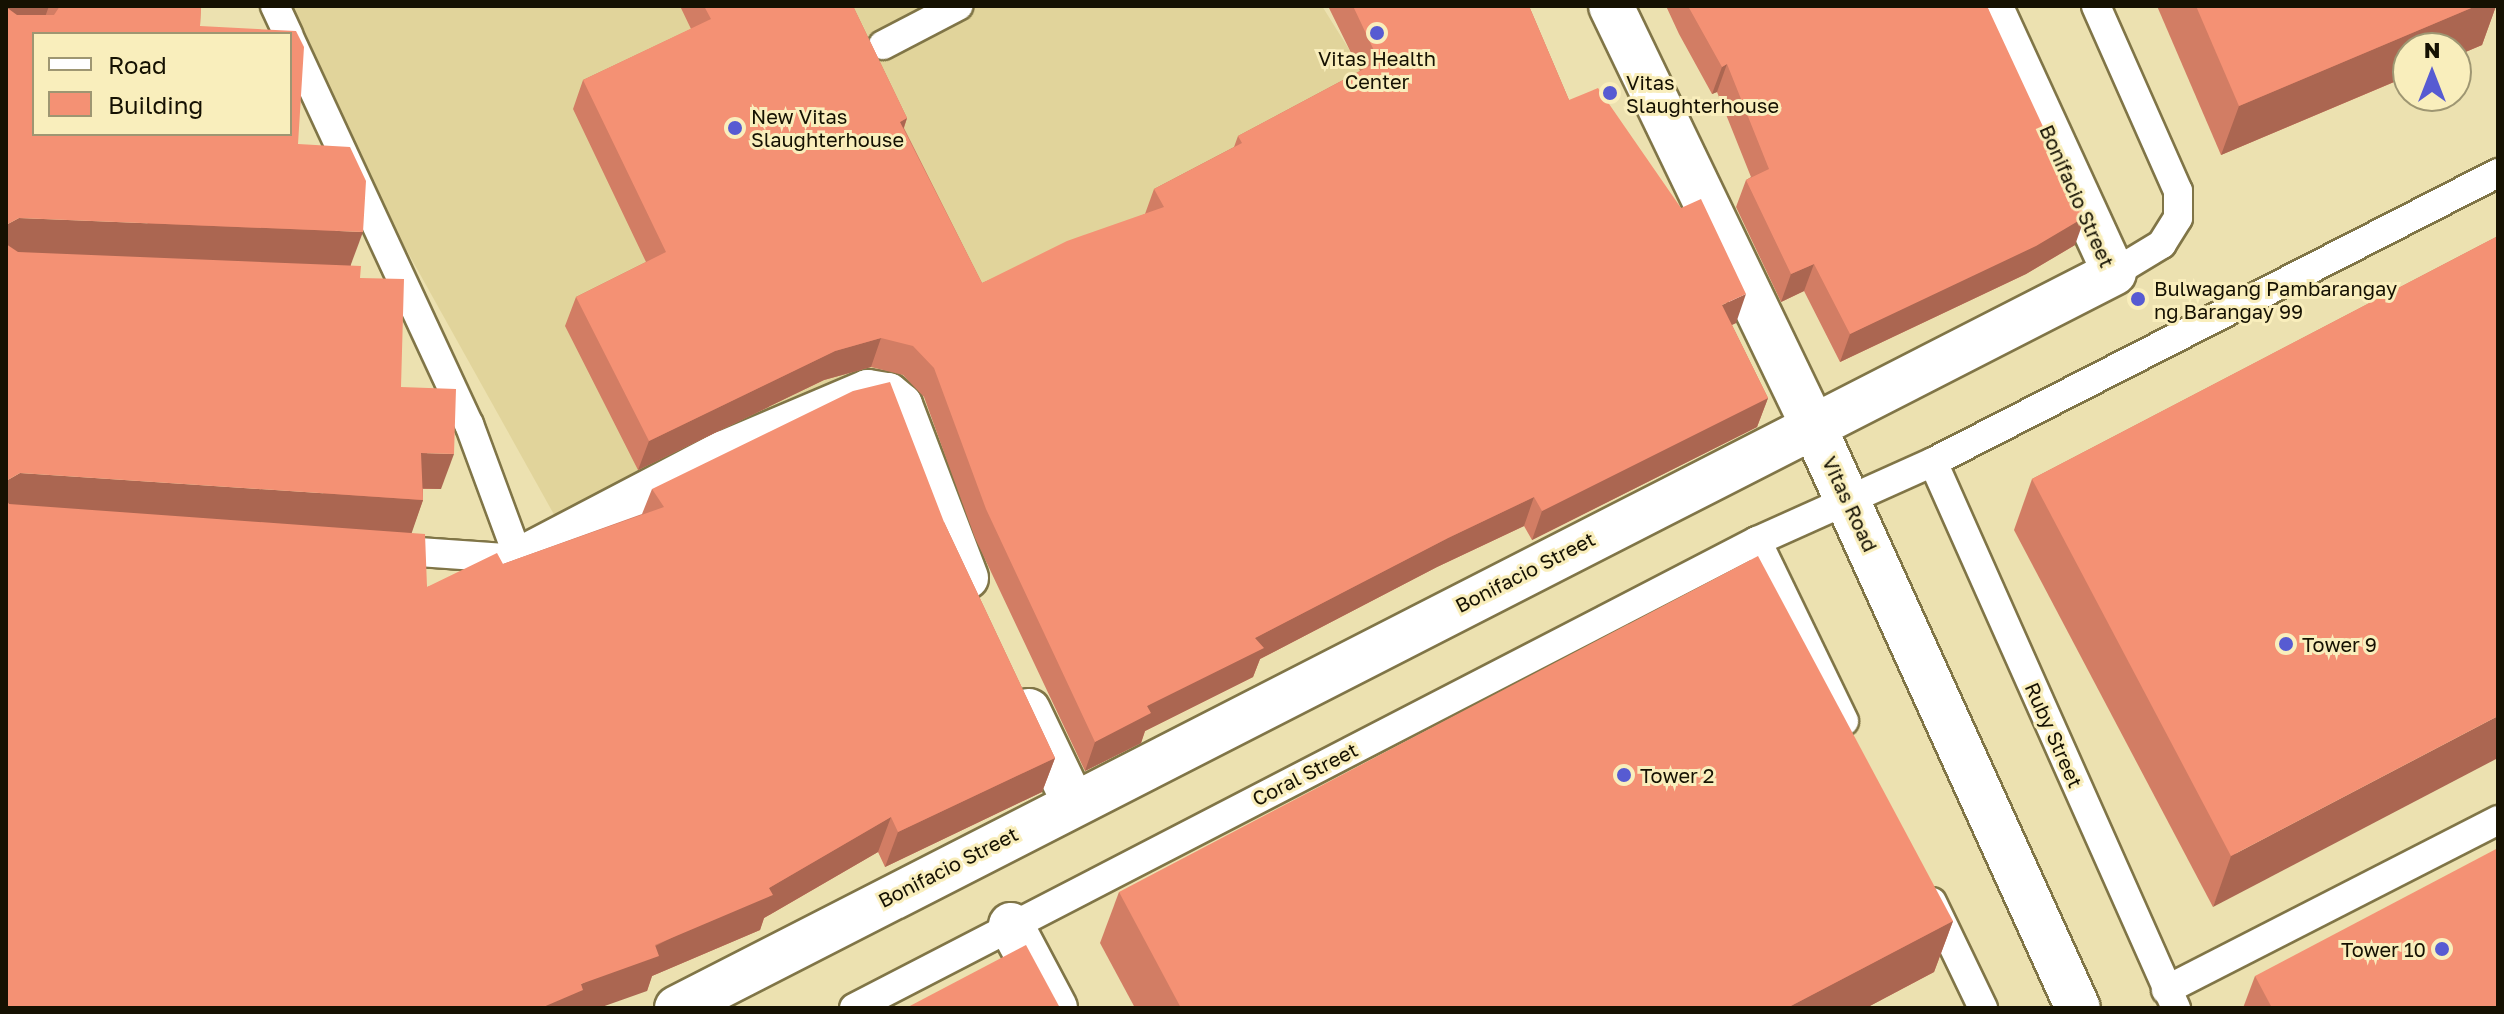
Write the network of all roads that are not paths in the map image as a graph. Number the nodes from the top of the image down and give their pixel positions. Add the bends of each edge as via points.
1 (275, 6) edge
2 (958, 6) edge
3 (1611, 6) edge
4 (1991, 6) edge
5 (2096, 6) edge
6 (286, 32) edge
7 (292, 45) edge
8 (883, 45) dead end
9 (2498, 173) edge
10 (2114, 273) junction
11 (373, 284) edge
12 (405, 286) junction
13 (1813, 425) junction
14 (1933, 462) junction
15 (1848, 500) junction
16 (1757, 541) junction
17 (363, 549) edge
18 (519, 559) junction
19 (985, 615) edge
20 (1010, 669) edge
21 (1859, 751) edge
22 (1073, 802) junction
23 (2498, 820) edge
24 (1920, 877) edge
25 (1011, 925) junction
26 (2171, 999) edge
27 (1978, 1006) edge
28 (677, 1008) edge
29 (854, 1008) edge
30 (1055, 1008) edge
31 (2078, 1008) edge

1 - 6 lane
2 - 8 lane
3 - 13 street, Vitas Road
4 - 10 street, Bonifacio Street
5 - 10 lane via 2178,191 2178,218 2162,244
7 - 12 lane
9 - 14 lane, Coral Street
10 - 13 street, Bonifacio Street
11 - 12 lane
12 - 18 lane via 469,424
13 - 15 street, Vitas Road
13 - 22 street, Bonifacio Street
14 - 15 lane, Coral Street
14 - 26 lane, Ruby Street
15 - 16 lane, Coral Street
15 - 31 street, Vitas Road
16 - 21 lane
16 - 25 lane, Coral Street
17 - 18 lane
18 - 19 street via 724,452 851,396 881,392 901,405 953,547
20 - 22 street
22 - 28 street, Bonifacio Street
23 - 26 lane
24 - 27 lane
25 - 29 lane, Coral Street
25 - 30 street

